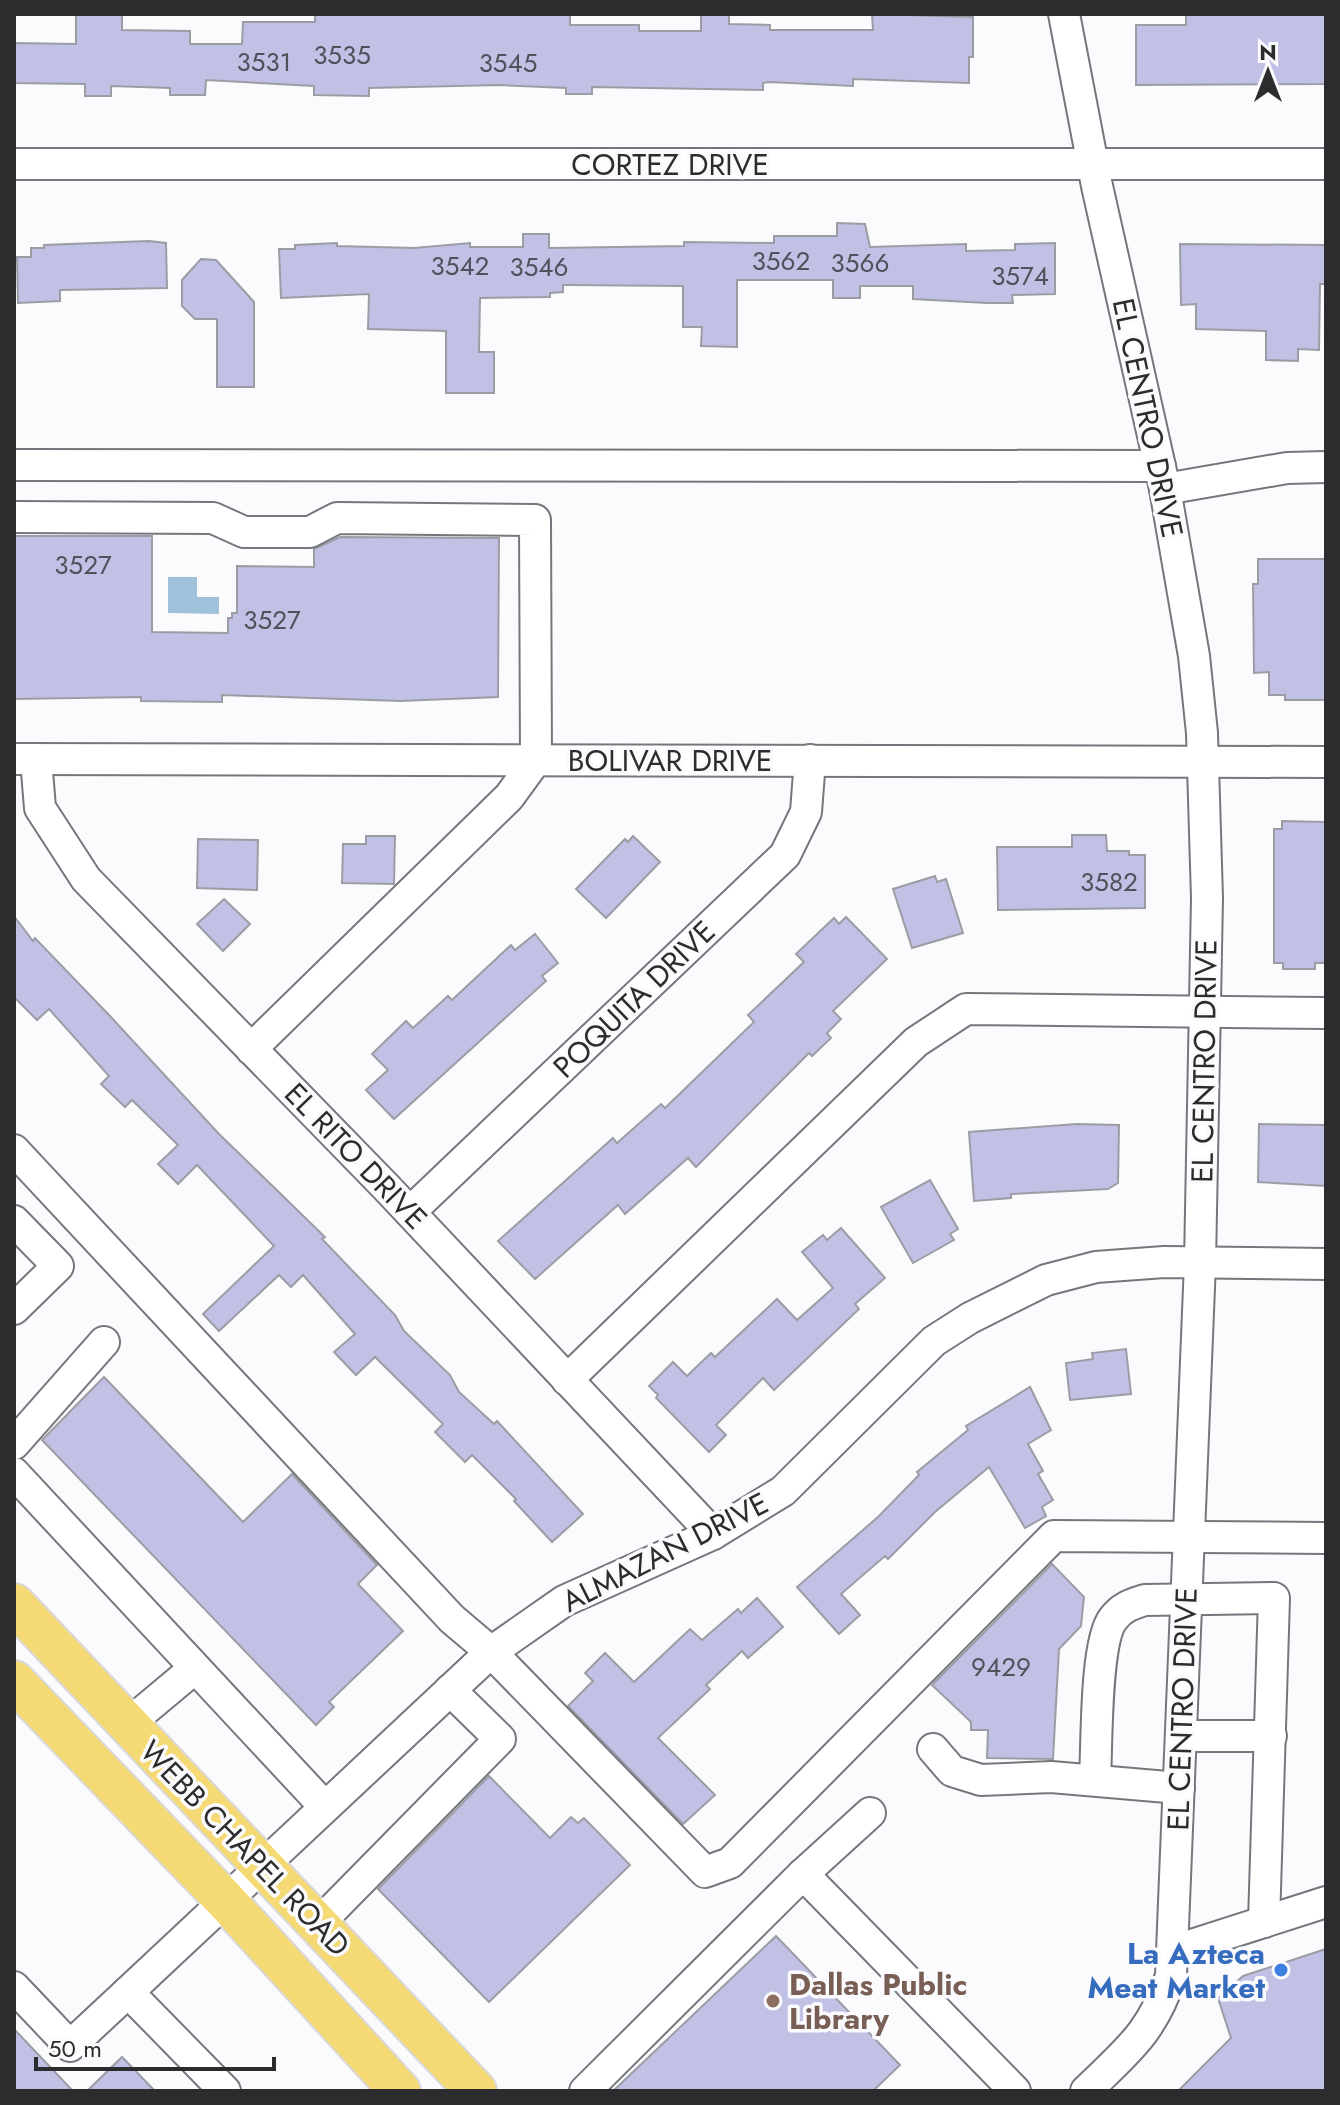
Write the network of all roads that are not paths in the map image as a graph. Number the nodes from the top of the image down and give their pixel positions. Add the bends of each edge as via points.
1 (1064, 14) edge
2 (14, 164) edge
3 (1326, 164) edge
4 (1093, 165) junction
5 (14, 465) edge
6 (1326, 467) edge
7 (1162, 477) junction
8 (14, 517) edge
9 (25, 759) edge
10 (536, 760) junction
11 (810, 760) junction
12 (1204, 762) junction
13 (1326, 762) edge
14 (1205, 1013) junction
15 (1326, 1013) edge
16 (251, 1049) junction
17 (14, 1150) edge
18 (410, 1212) junction
19 (14, 1221) edge
20 (1200, 1263) junction
21 (1326, 1264) edge
22 (14, 1309) edge
23 (104, 1342) dead end
24 (567, 1380) junction
25 (14, 1444) edge
26 (14, 1473) edge
27 (713, 1534) junction
28 (1189, 1538) junction
29 (1326, 1538) edge
30 (1187, 1600) junction
31 (14, 1604) edge
32 (491, 1652) junction
33 (195, 1668) junction
34 (14, 1681) edge
35 (450, 1690) junction
36 (128, 1724) junction
37 (1181, 1736) junction
38 (1271, 1736) junction
39 (933, 1749) dead end
40 (1095, 1779) junction
41 (1179, 1788) junction
42 (325, 1807) junction
43 (870, 1813) dead end
44 (263, 1866) junction
45 (803, 1874) junction
46 (225, 1900) junction
47 (1326, 1902) edge
48 (1264, 1922) junction
49 (318, 1924) junction
50 (1173, 1951) junction
51 (14, 1987) edge
52 (128, 1992) junction
53 (617, 2059) junction
54 (225, 2091) edge
55 (400, 2091) edge
56 (476, 2091) edge
57 (585, 2091) edge
58 (606, 2091) edge
59 (1015, 2091) edge
60 (1086, 2091) edge

1 - 4 street, EL CENTRO DRIVE
2 - 4 street, CORTEZ DRIVE
3 - 4 street, CORTEZ DRIVE
4 - 7 street, EL CENTRO DRIVE
5 - 7 street
6 - 7 street
7 - 12 street, EL CENTRO DRIVE via 1194,656
8 - 10 street via 213,518 244,532 310,532 337,518 535,520
9 - 10 street, BOLIVAR DRIVE
9 - 16 street, EL RITO DRIVE via 40,808 86,879
10 - 11 street, BOLIVAR DRIVE
10 - 16 street via 509,797
11 - 12 street, BOLIVAR DRIVE
11 - 18 street, POQUITA DRIVE via 806,812 785,855
12 - 13 street, BOLIVAR DRIVE
12 - 14 street, EL CENTRO DRIVE
14 - 15 street
14 - 20 street, EL CENTRO DRIVE
14 - 24 street via 966,1009 916,1042
16 - 18 street, EL RITO DRIVE
17 - 32 street via 452,1619
18 - 24 street, EL RITO DRIVE
19 - 22 street via 58,1266
20 - 21 street, ALMAZAN DRIVE
20 - 27 street, ALMAZAN DRIVE via 1096,1267 1046,1280 970,1318 934,1341 783,1491
20 - 28 street, EL CENTRO DRIVE
23 - 25 street
24 - 27 street, EL RITO DRIVE
26 - 33 street
27 - 32 street, ALMAZAN DRIVE via 564,1601
28 - 29 street
28 - 30 street, EL CENTRO DRIVE
28 - 32 street via 1054,1536 730,1863 705,1872
30 - 37 street, EL CENTRO DRIVE
30 - 38 street via 1274,1598
30 - 40 street via 1145,1600 1126,1606 1111,1620 1102,1648
31 - 36 main road, WEBB CHAPEL ROAD
32 - 35 street, ALMAZAN DRIVE
33 - 36 street
33 - 42 street
34 - 46 main road, WEBB CHAPEL ROAD
35 - 42 street, ALMAZAN DRIVE
35 - 49 street via 500,1739
36 - 44 main road, WEBB CHAPEL ROAD
37 - 38 street
37 - 41 street, EL CENTRO DRIVE
38 - 48 street
39 - 40 street via 952,1771 981,1780
40 - 41 street
41 - 50 street, EL CENTRO DRIVE
42 - 44 street, ALMAZAN DRIVE
43 - 45 street
44 - 46 street, ALMAZAN DRIVE
44 - 49 main road, WEBB CHAPEL ROAD
45 - 53 street
45 - 59 street
46 - 52 street, ALMAZAN DRIVE
46 - 55 main road, WEBB CHAPEL ROAD
47 - 48 street
48 - 50 street
49 - 56 main road, WEBB CHAPEL ROAD
50 - 60 street, EL CENTRO DRIVE via 1160,2011
51 - 52 street, ALMAZAN DRIVE via 70,2046
52 - 54 street
53 - 57 street
53 - 58 street via 613,2084

